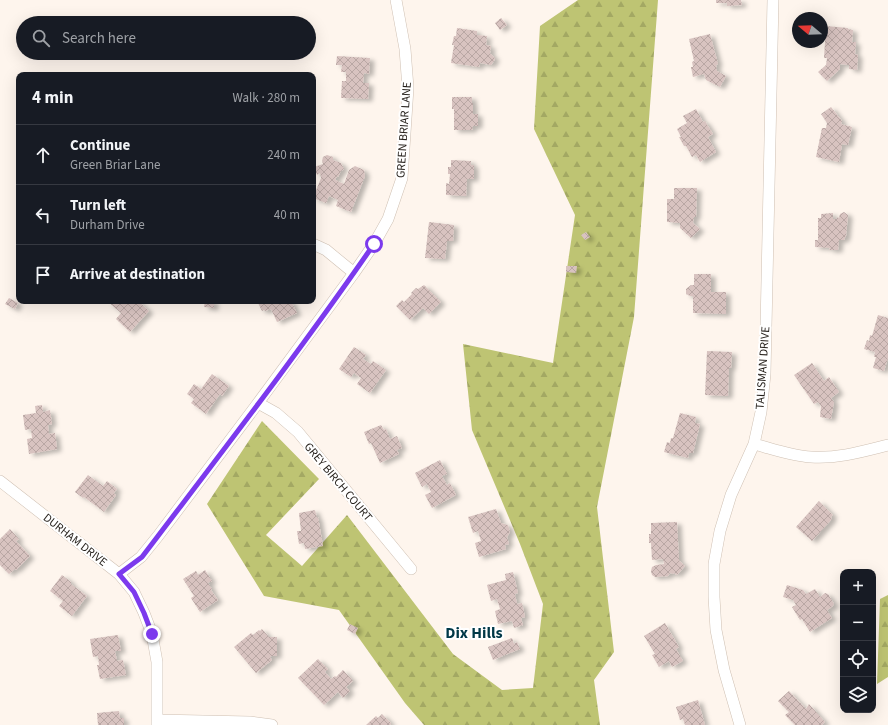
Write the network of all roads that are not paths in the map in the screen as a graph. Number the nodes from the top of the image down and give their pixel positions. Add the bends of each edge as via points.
1 (396, 0) edge
2 (773, 0) edge
3 (316, 245) edge
4 (354, 273) junction
5 (258, 403) junction
6 (754, 444) junction
7 (888, 445) edge
8 (0, 481) edge
9 (411, 569) dead end
10 (119, 574) junction
11 (157, 723) edge
12 (272, 725) edge
13 (740, 725) edge

1 - 4 street, GREEN BRIAR LANE via 405,49 408,88 402,178 388,219
2 - 6 street, TALISMAN DRIVE via 765,374
3 - 4 street via 326,250
4 - 5 street, GREEN BRIAR LANE
5 - 9 street, GREY BIRCH COURT via 298,432
5 - 10 street, GREEN BRIAR LANE via 142,557
6 - 7 street via 812,457 842,456
6 - 13 street, TALISMAN DRIVE via 731,495 720,531 714,564 716,630 724,670
8 - 10 street, DURHAM DRIVE
10 - 11 street, DURHAM DRIVE via 134,592 152,634 157,662
11 - 12 street via 250,722

